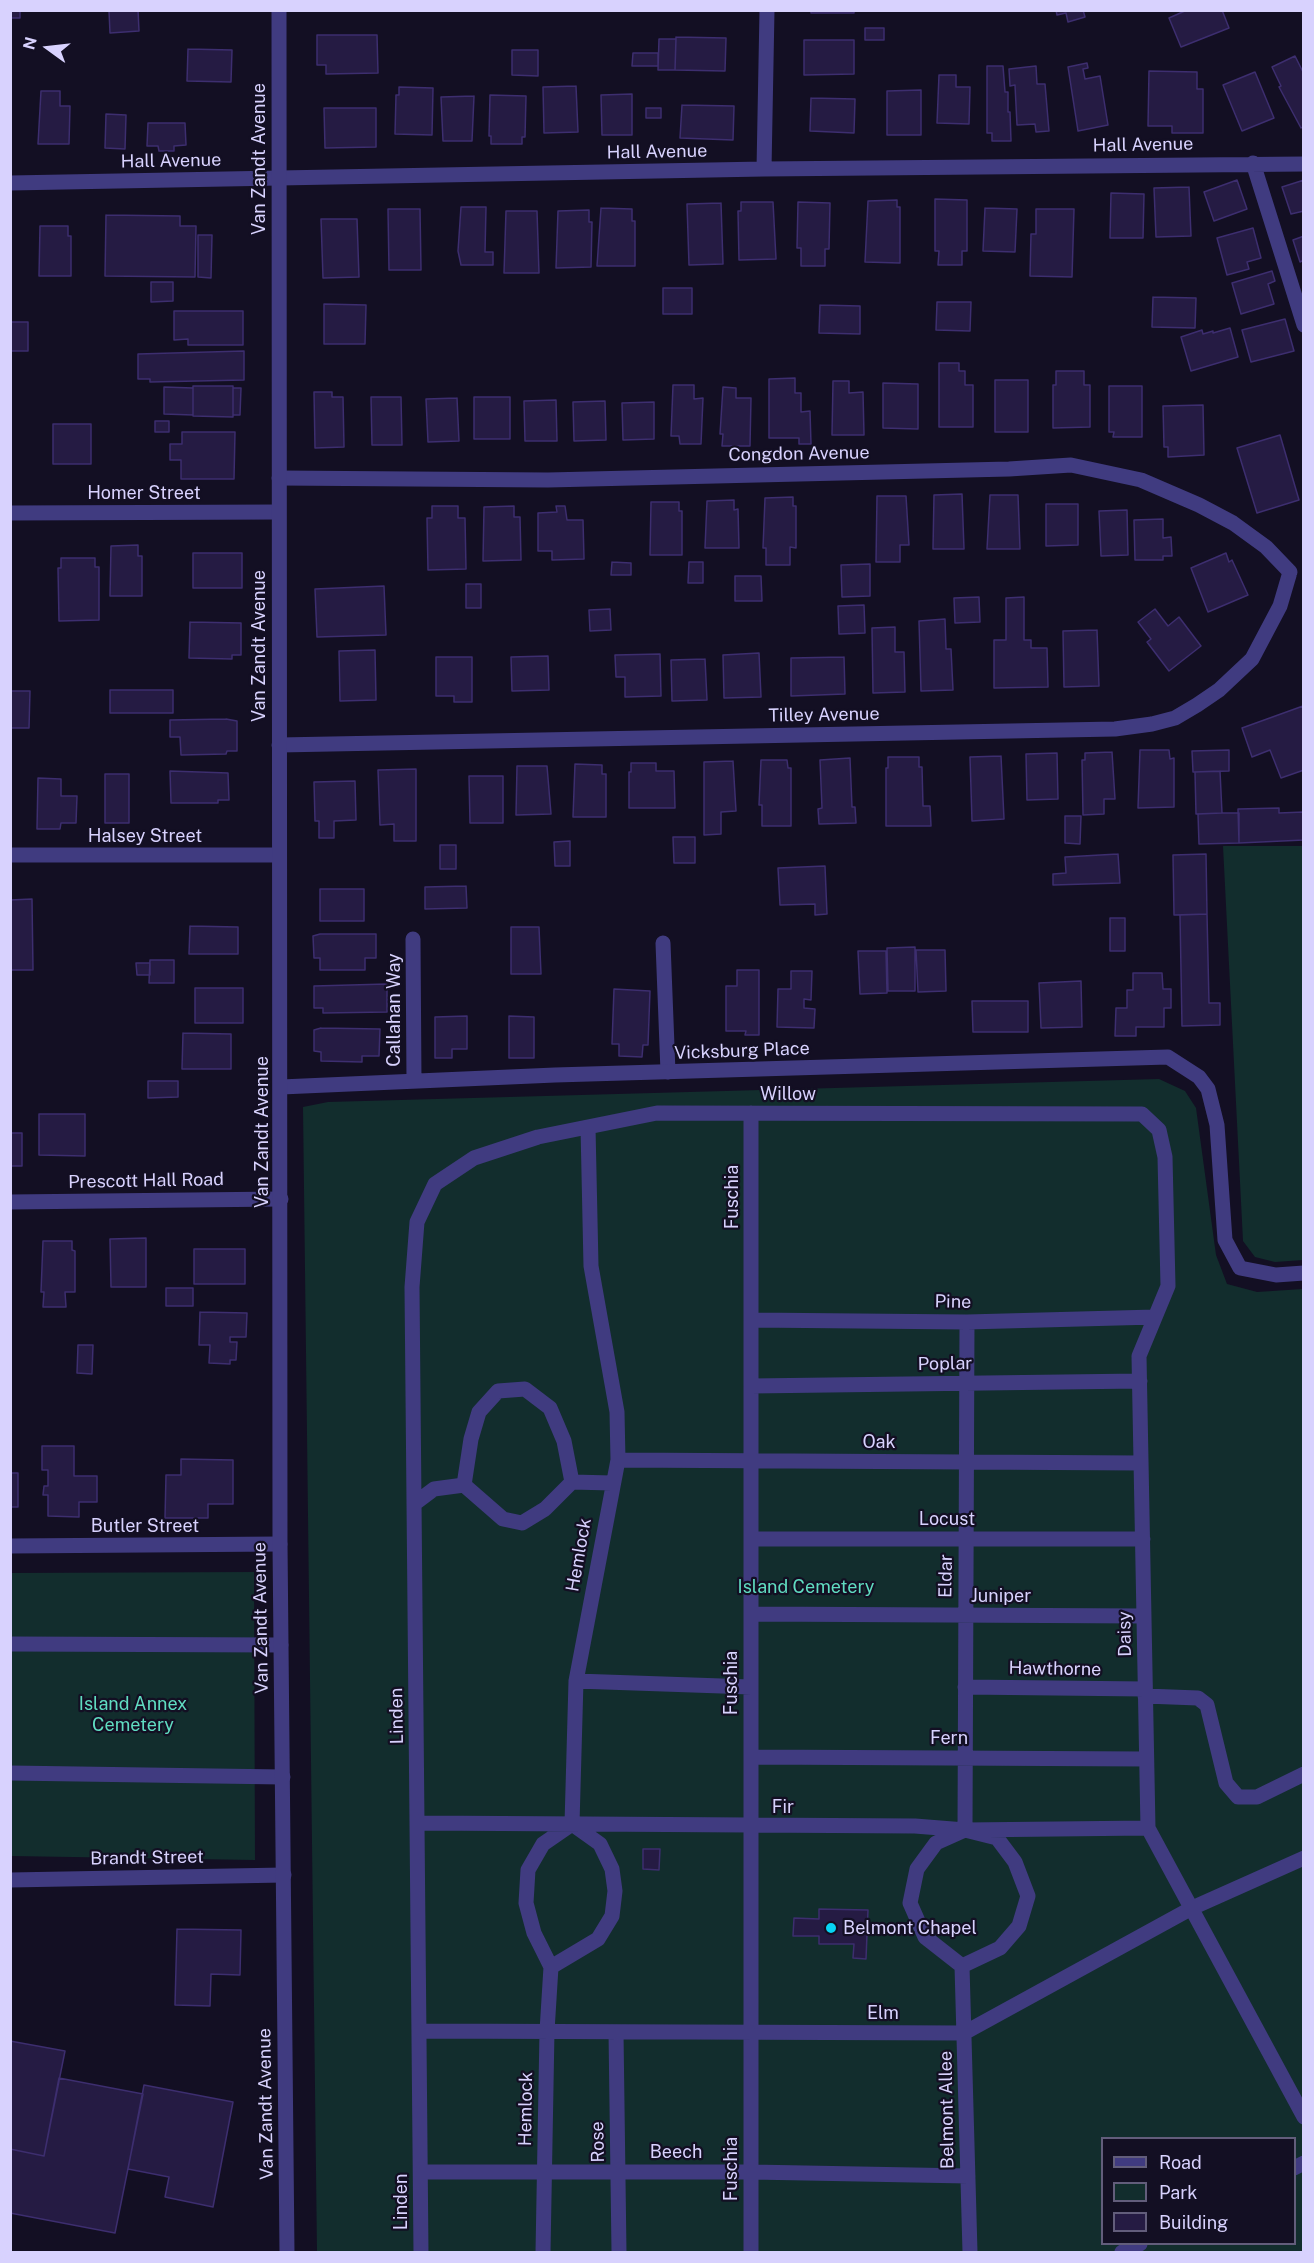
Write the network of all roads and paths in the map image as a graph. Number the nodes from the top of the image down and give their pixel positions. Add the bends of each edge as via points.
1 (279, 10) edge
2 (767, 10) edge
3 (1253, 163) junction
4 (1304, 164) edge
5 (764, 170) junction
6 (278, 179) junction
7 (10, 183) edge
8 (1304, 325) edge
9 (279, 478) junction
10 (278, 512) junction
11 (10, 513) edge
12 (1297, 569) edge
13 (279, 746) junction
14 (10, 855) edge
15 (279, 855) junction
16 (413, 939) dead end
17 (663, 943) dead end
18 (668, 1072) junction
19 (414, 1081) junction
20 (281, 1088) junction
21 (751, 1113) junction
22 (1150, 1122) joint
23 (588, 1127) junction
24 (435, 1184) joint
25 (281, 1199) junction
26 (10, 1202) edge
27 (1304, 1273) edge
28 (1155, 1317) junction
29 (751, 1320) junction
30 (967, 1322) junction
31 (1140, 1382) junction
32 (967, 1383) junction
33 (751, 1386) junction
34 (618, 1460) junction
35 (751, 1461) junction
36 (966, 1462) junction
37 (1141, 1463) junction
38 (572, 1482) junction
39 (612, 1483) junction
40 (465, 1485) junction
41 (414, 1504) junction
42 (751, 1539) junction
43 (966, 1539) junction
44 (1143, 1539) junction
45 (280, 1544) junction
46 (10, 1546) edge
47 (751, 1614) junction
48 (966, 1616) junction
49 (1144, 1616) junction
50 (10, 1644) edge
51 (281, 1645) junction
52 (576, 1681) junction
53 (751, 1687) junction
54 (965, 1687) junction
55 (1145, 1692) junction
56 (751, 1757) junction
57 (965, 1758) junction
58 (1146, 1759) junction
59 (10, 1773) edge
60 (1304, 1774) edge
61 (283, 1777) junction
62 (418, 1823) junction
63 (572, 1824) junction
64 (751, 1826) junction
65 (1148, 1828) junction
66 (965, 1830) junction
67 (1304, 1858) edge
68 (284, 1875) junction
69 (10, 1880) edge
70 (1192, 1908) junction
71 (962, 1966) junction
72 (551, 1967) junction
73 (419, 2031) junction
74 (546, 2031) junction
75 (615, 2032) junction
76 (751, 2032) junction
77 (964, 2033) junction
78 (1304, 2117) edge
79 (544, 2171) junction
80 (421, 2172) junction
81 (618, 2172) junction
82 (751, 2172) junction
83 (968, 2176) junction
84 (1138, 2245) edge
85 (287, 2253) edge
86 (421, 2253) edge
87 (543, 2253) edge
88 (619, 2253) edge
89 (751, 2253) edge
90 (970, 2253) edge
91 (1122, 2253) edge

1 - 6 street, Van Zandt Avenue
2 - 5 street
3 - 4 street, Hall Avenue
3 - 5 street, Hall Avenue
3 - 8 street
5 - 6 street, Hall Avenue
6 - 7 street, Hall Avenue
6 - 9 street, Van Zandt Avenue
9 - 10 street, Van Zandt Avenue
9 - 12 street, Congdon Avenue via 548,480 1071,465 1141,480 1199,505 1233,523
10 - 11 street, Homer Street
10 - 13 street, Van Zandt Avenue
12 - 13 street, Tilley Avenue via 1252,659 1197,705 1175,718 1152,724 1115,729
13 - 15 street, Van Zandt Avenue
14 - 15 street, Halsey Street
15 - 20 street, Van Zandt Avenue
16 - 19 street, Callahan Way
17 - 18 street
18 - 19 street, Vicksburg Place
18 - 27 street, Vicksburg Place via 1168,1057 1199,1077 1208,1089 1214,1109 1225,1240 1240,1268 1276,1275
19 - 20 street, Vicksburg Place
20 - 25 street, Van Zandt Avenue
21 - 22 street, Willow via 1142,1114
21 - 23 street, Willow via 657,1113
21 - 29 street, Fuschia
22 - 28 street, Daisy via 1159,1130 1165,1157 1168,1286
23 - 24 street, Willow via 538,1137 474,1158
23 - 34 street, Hemlock via 591,1266 617,1412
24 - 41 street, Linden via 417,1222 412,1287
25 - 26 street, Prescott Hall Road
25 - 45 street, Van Zandt Avenue
28 - 30 street, Pine
28 - 31 street, Daisy via 1139,1356
29 - 30 street, Pine
29 - 33 street, Fuschia
30 - 32 street, Eldar
31 - 32 street, Poplar
31 - 37 street, Daisy
32 - 33 street, Poplar
32 - 36 street, Eldar
33 - 35 street, Fuschia
34 - 35 street, Oak
34 - 39 street, Hemlock
35 - 36 street, Oak
35 - 42 street, Fuschia
36 - 37 street, Oak
36 - 43 street, Eldar
37 - 44 street, Daisy
38 - 39 street
38 - 40 street via 545,1509 522,1523 503,1519
38 - 40 street via 564,1441 550,1408 525,1389 498,1391 479,1412
39 - 52 street, Hemlock
40 - 41 street via 434,1489
41 - 62 street, Linden
42 - 43 street, Locust
42 - 47 street, Fuschia
43 - 44 street, Locust
43 - 48 street, Eldar
44 - 49 street, Daisy
45 - 46 street, Butler Street
45 - 51 street, Van Zandt Avenue
47 - 48 street, Juniper
47 - 53 street, Fuschia
48 - 49 street, Juniper
48 - 54 street, Eldar
49 - 55 street, Daisy
50 - 51 street
51 - 61 street, Van Zandt Avenue
52 - 53 street
52 - 63 street, Hemlock
53 - 56 street, Fuschia
54 - 55 street, Hawthorne
54 - 57 street, Eldar
55 - 58 street, Daisy
55 - 60 street via 1198,1698 1208,1706 1226,1784 1238,1797 1257,1797
56 - 57 street, Fern
56 - 64 street, Fuschia
57 - 58 street, Fern
57 - 66 street, Eldar
58 - 65 street, Daisy
59 - 61 street
61 - 68 street, Van Zandt Avenue
62 - 63 street, Fir
62 - 73 street, Linden
63 - 64 street, Fir
63 - 72 street via 543,1844 528,1870 526,1903 534,1933
63 - 72 street via 600,1844 612,1869 612,1916 598,1939
64 - 66 street, Fir via 915,1826
64 - 76 street, Fuschia
65 - 66 street, Fir
65 - 70 street, Daisy
66 - 71 street via 936,1843 917,1869 910,1903 926,1937
66 - 71 street via 997,1838 1015,1862 1028,1896 1019,1926 1000,1948
67 - 70 street, Elm
68 - 69 street, Brandt Street
68 - 85 street, Van Zandt Avenue
70 - 77 street, Elm
70 - 78 street, Daisy
71 - 77 street, Belmont Allee
72 - 74 street, Hemlock
73 - 74 street, Elm
73 - 80 street, Linden
74 - 75 street, Elm
74 - 79 street, Hemlock
75 - 76 street, Elm
75 - 81 street, Rose
76 - 77 street, Elm
76 - 82 street, Fuschia
77 - 83 street, Belmont Allee
79 - 80 street, Beech
79 - 81 street, Beech
79 - 87 street, Hemlock
80 - 86 street, Linden
81 - 82 street, Beech
81 - 88 street, Rose
82 - 83 street, Beech
82 - 89 street, Fuschia
83 - 90 street, Belmont Allee
84 - 91 street

